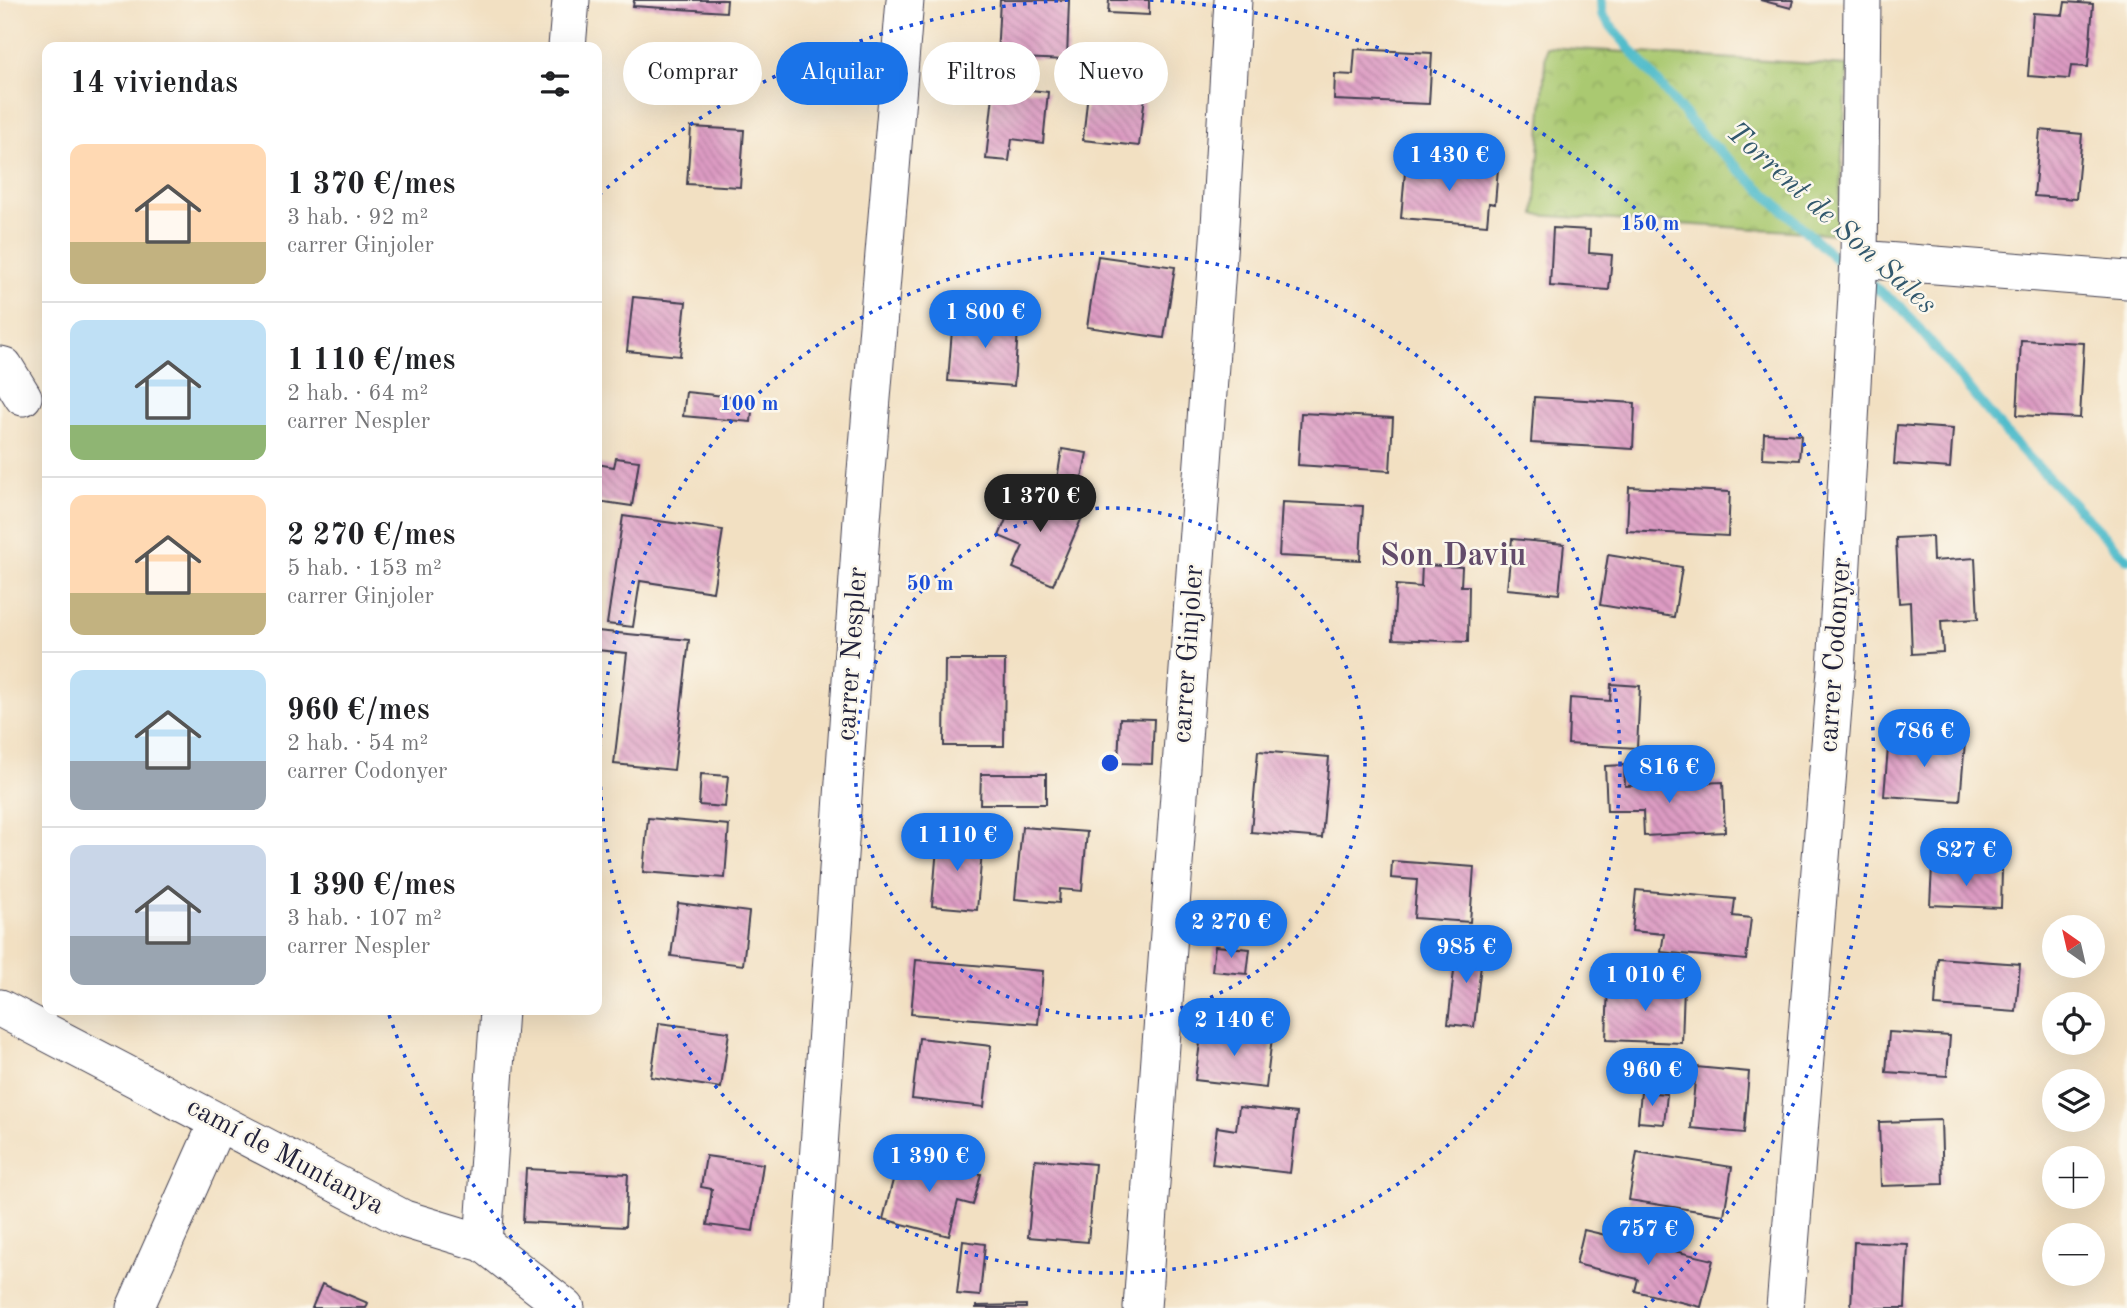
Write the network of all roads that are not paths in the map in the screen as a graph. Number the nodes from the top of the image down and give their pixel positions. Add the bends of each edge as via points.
1 (571, 0) edge
2 (905, 0) edge
3 (1233, 0) edge
4 (1862, 0) edge
5 (567, 42) edge
6 (1859, 260) junction
7 (2127, 280) edge
8 (0, 365) edge
9 (23, 397) dead end
10 (0, 1008) edge
11 (499, 1015) edge
12 (218, 1122) junction
13 (483, 1244) junction
14 (135, 1308) edge
15 (566, 1308) edge
16 (808, 1308) edge
17 (1142, 1308) edge
18 (1785, 1308) edge

1 - 5 street
2 - 16 street, carrer Nespler via 861,533
3 - 17 street, carrer Ginjoler
4 - 6 street, carrer Codonyer
6 - 7 street
6 - 18 street, carrer Codonyer via 1836,670
8 - 9 street
10 - 12 street, camí de Muntanya
11 - 13 street
12 - 13 street, camí de Muntanya via 404,1219
12 - 14 street
13 - 15 street, camí de Muntanya

